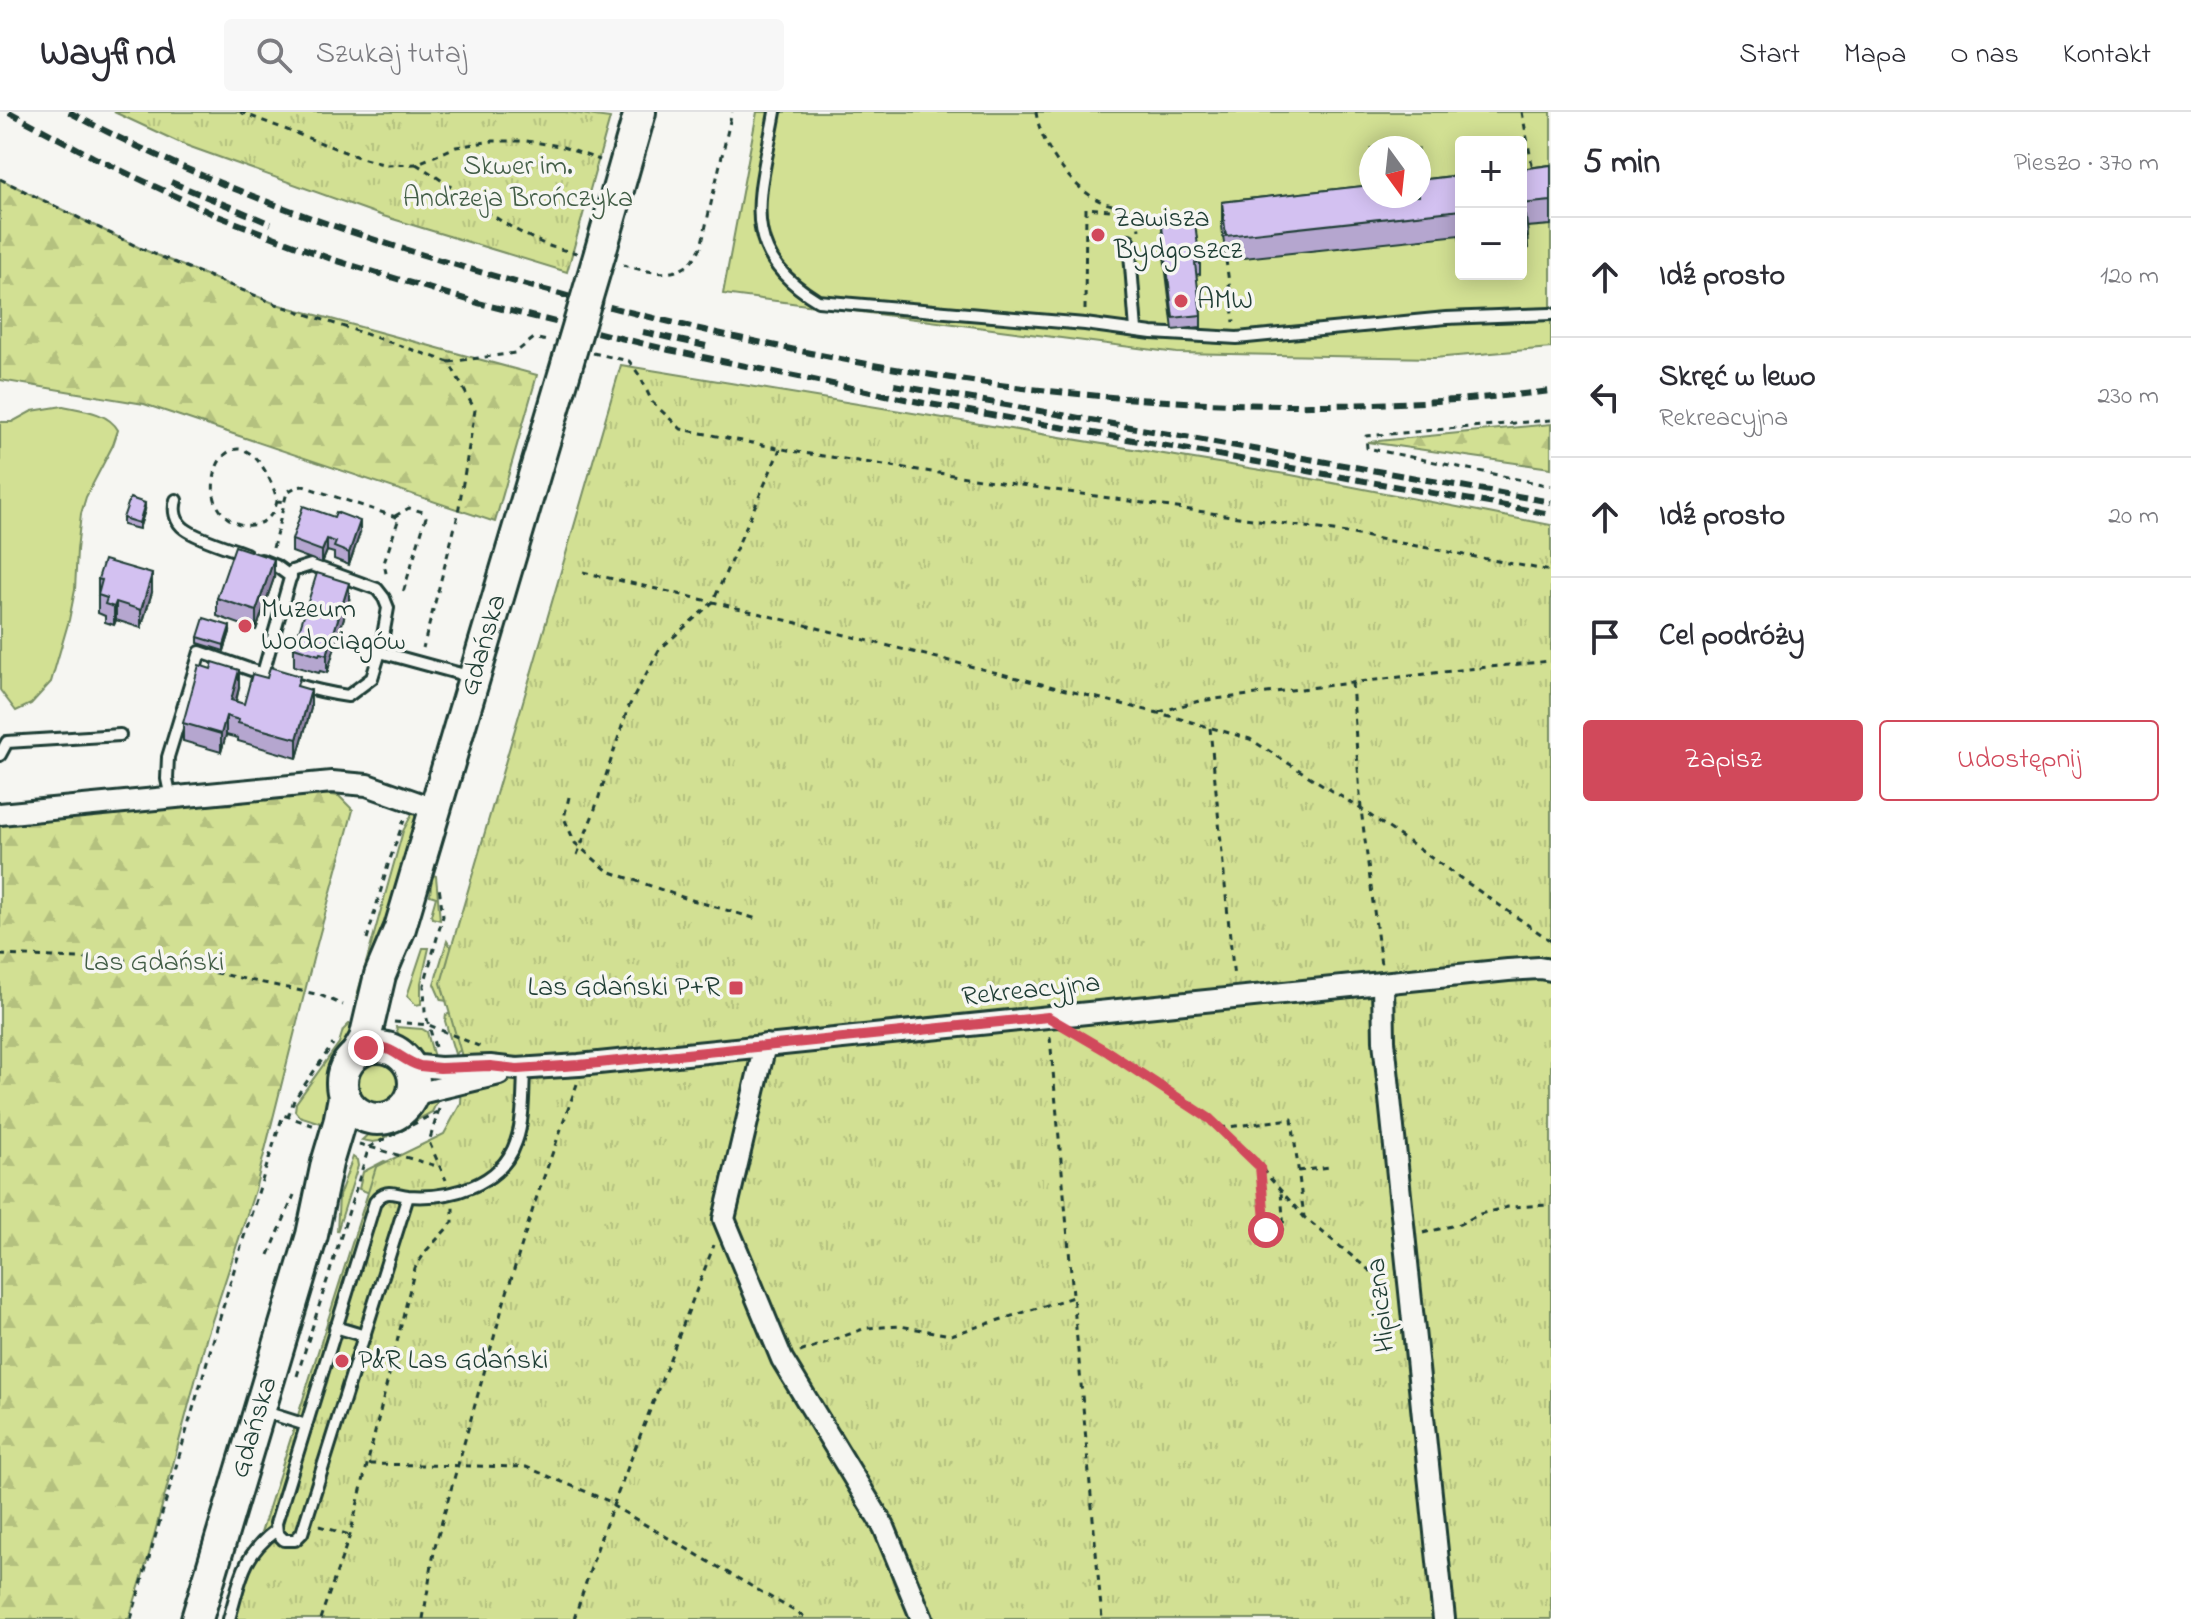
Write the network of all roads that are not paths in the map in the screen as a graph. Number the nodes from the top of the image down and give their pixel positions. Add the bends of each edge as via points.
1 (640, 112) edge
2 (775, 112) edge
3 (1129, 240) dead end
4 (1551, 314) edge
5 (1136, 330) junction
6 (176, 500) dead end
7 (291, 577) junction
8 (380, 652) junction
9 (263, 673) junction
10 (474, 678) junction
11 (120, 735) dead end
12 (0, 755) edge
13 (171, 798) junction
14 (422, 808) junction
15 (0, 814) edge
16 (400, 928) junction
17 (1551, 970) edge
18 (1383, 984) junction
19 (400, 1045) junction
20 (765, 1045) junction
21 (347, 1046) junction
22 (520, 1069) junction
23 (344, 1097) junction
24 (411, 1098) junction
25 (373, 1133) junction
26 (408, 1196) junction
27 (312, 1235) junction
28 (335, 1327) junction
29 (365, 1336) junction
30 (272, 1414) junction
31 (306, 1425) junction
32 (276, 1530) junction
33 (197, 1619) edge
34 (229, 1619) edge
35 (922, 1619) edge
36 (1444, 1619) edge

1 - 10 main road, Gdańska, bridge
2 - 5 lane via 758,216 762,241 798,289 818,301
3 - 5 lane
4 - 5 lane via 1446,318 1237,338
6 - 7 lane via 177,521 185,530
7 - 8 lane via 292,571 311,565 377,589 388,608
7 - 9 lane
8 - 9 lane via 372,678 348,696
8 - 10 lane
9 - 13 lane via 200,652 168,757
10 - 14 main road, Gdańska
11 - 12 lane via 7,742
13 - 14 street via 332,782 367,785
13 - 15 street
14 - 16 main road, Gdańska
16 - 19 main road, Gdańska via 388,1021 391,1039
16 - 21 main road, Gdańska via 380,975 365,1039
17 - 18 street, Rekreacyjna
18 - 20 street, Rekreacyjna
18 - 36 street, Hipiczna via 1384,1041
19 - 21 main road
19 - 22 street, Rekreacyjna via 420,1066
19 - 24 main road, Gdańska via 414,1080
20 - 22 street, Rekreacyjna
20 - 35 street via 724,1219 782,1359 884,1527
21 - 23 main road, Gdańska
22 - 24 street, Rekreacyjna
22 - 26 lane via 519,1130 507,1160 472,1188
23 - 25 main road via 367,1118
23 - 27 main road, Gdańska
24 - 25 main road, Gdańska
25 - 27 main road, Gdańska via 366,1127 353,1141
26 - 28 lane via 388,1192 375,1202
26 - 29 lane
27 - 30 main road, Gdańska
28 - 29 lane
28 - 31 lane
29 - 32 lane via 299,1537 281,1539
30 - 31 lane
30 - 33 main road, Gdańska
31 - 32 lane
32 - 34 lane via 249,1557

